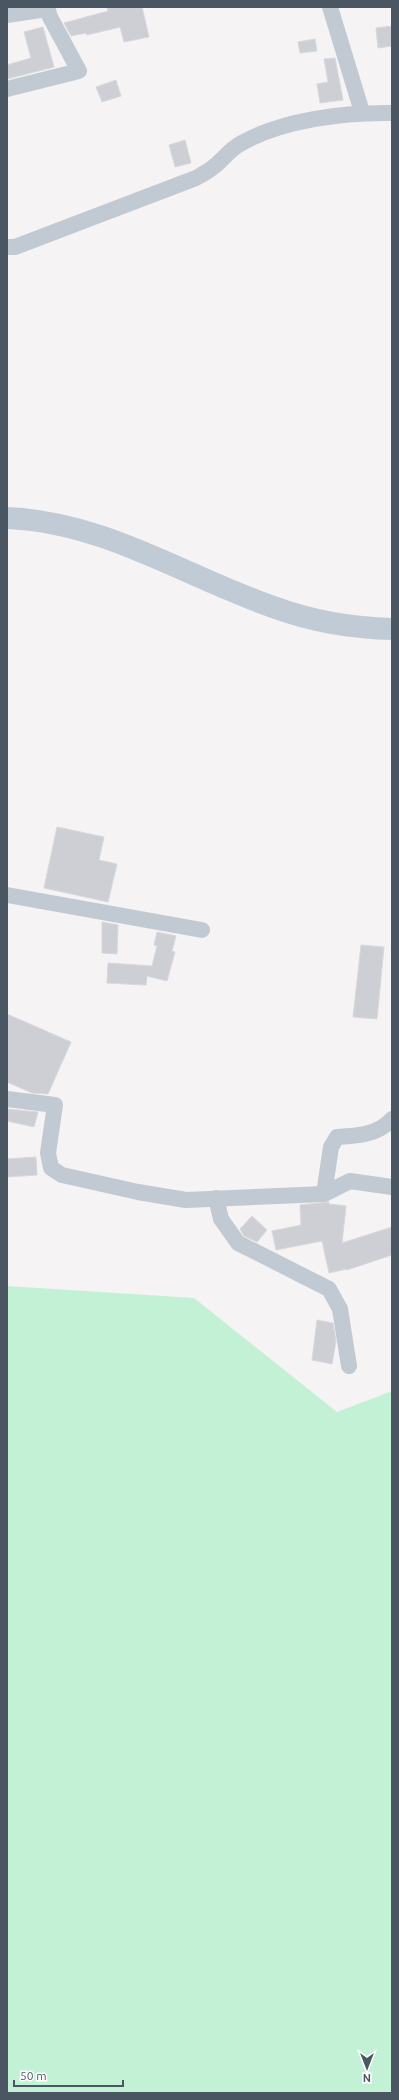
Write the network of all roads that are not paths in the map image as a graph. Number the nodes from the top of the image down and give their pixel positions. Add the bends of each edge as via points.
1 (330, 7) edge
2 (47, 8) edge
3 (7, 15) edge
4 (7, 89) edge
5 (362, 112) junction
6 (392, 113) edge
7 (7, 247) edge
8 (7, 518) edge
9 (392, 629) edge
10 (7, 895) edge
11 (202, 930) dead end
12 (7, 1099) edge
13 (392, 1119) edge
14 (392, 1187) edge
15 (324, 1194) junction
16 (216, 1198) junction
17 (349, 1366) dead end

1 - 5 street
2 - 3 street
2 - 4 street via 78,71
5 - 6 street
5 - 7 street via 305,122 257,136 239,145 196,178 15,247
8 - 9 street via 23,518 68,526 103,536 140,549 233,592 277,609 316,619
10 - 11 street
12 - 16 street via 55,1105 48,1153 51,1168 62,1175 186,1200
13 - 15 street via 364,1136 337,1137 331,1147
14 - 15 street via 350,1181
15 - 16 street
16 - 17 street via 221,1219 238,1243 329,1289 340,1309

